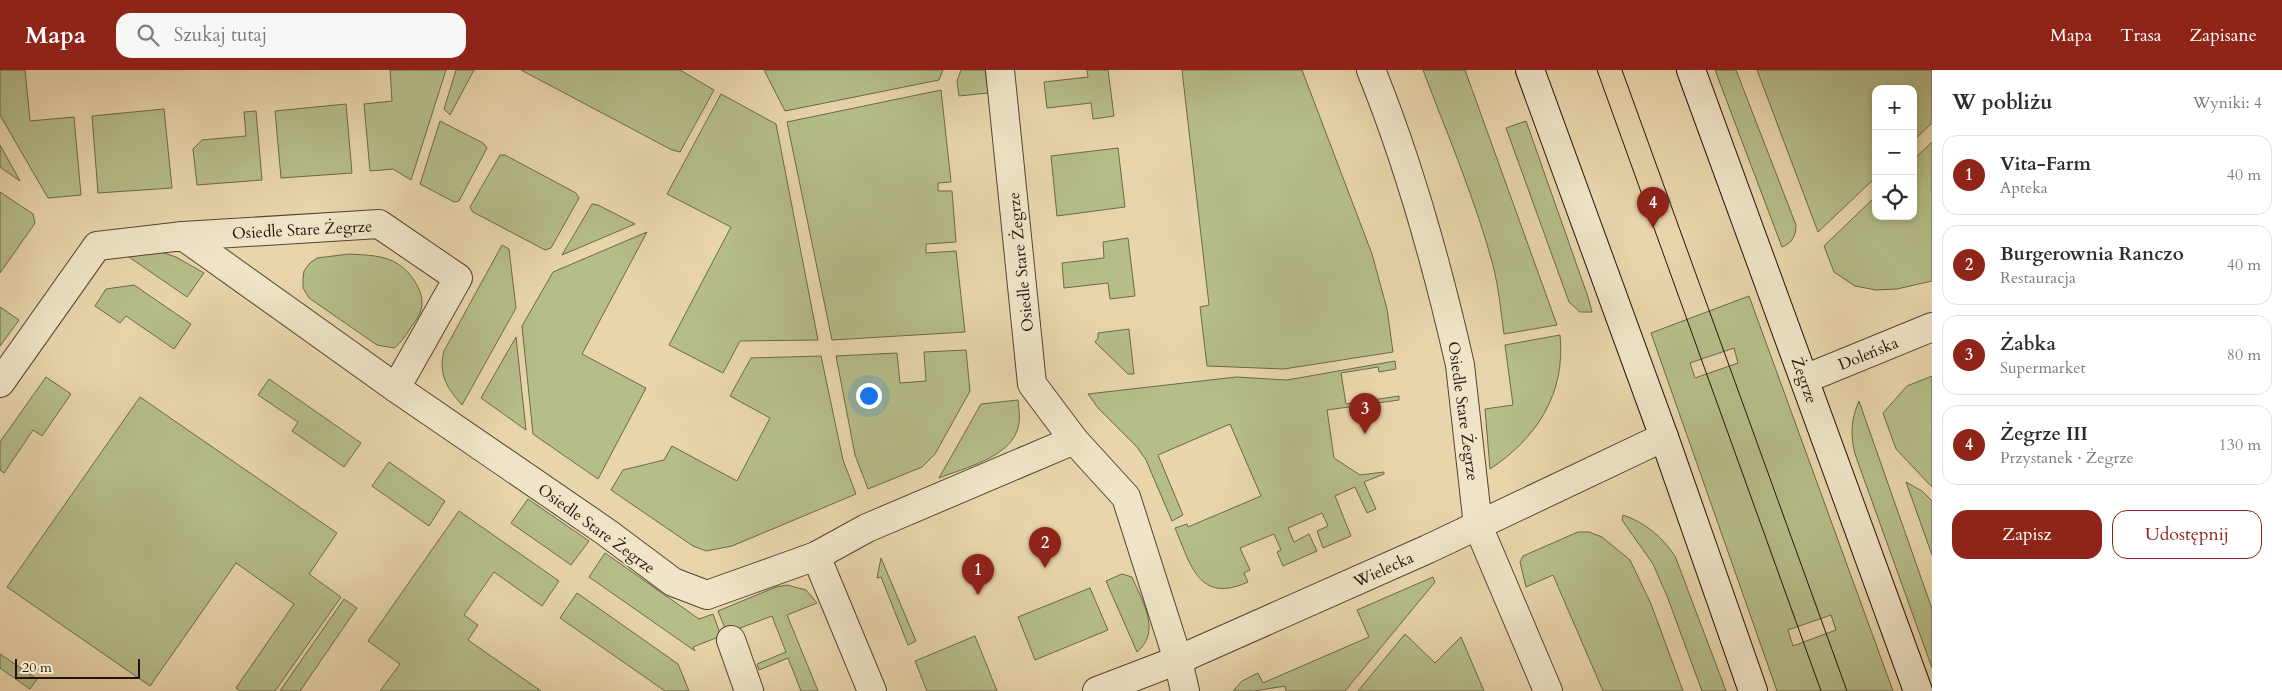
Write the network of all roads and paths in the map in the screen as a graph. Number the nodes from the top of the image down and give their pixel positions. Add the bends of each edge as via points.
1 (1000, 70) edge
2 (1370, 70) edge
3 (1530, 70) edge
4 (1691, 70) edge
5 (183, 236) junction
6 (1932, 327) edge
7 (1805, 380) junction
8 (0, 383) edge
9 (396, 388) junction
10 (1664, 437) junction
11 (1074, 440) junction
12 (1478, 526) junction
13 (816, 556) junction
14 (731, 640) dead end
15 (1178, 660) junction
16 (748, 691) edge
17 (872, 691) edge
18 (1097, 691) edge
19 (1185, 691) edge
20 (1548, 691) edge
21 (1753, 691) edge
22 (1918, 691) edge

1 - 11 street, Osiedle Stare Żegrze via 1032,384
2 - 12 street, Osiedle Stare Żegrze via 1392,122 1432,245 1454,337
3 - 10 street
4 - 7 street, Żegrze
5 - 8 street, Osiedle Stare Żegrze via 97,246
5 - 9 street, Osiedle Stare Żegrze
5 - 9 street, Osiedle Stare Żegrze via 379,224 458,278
6 - 7 street, Doleńska
7 - 22 street, Żegrze
9 - 13 street, Osiedle Stare Żegrze via 606,532 673,582 707,595
10 - 12 street, Wielecka
10 - 21 street
11 - 13 street, Osiedle Stare Żegrze via 867,528
11 - 15 street, Osiedle Stare Żegrze via 1126,497
12 - 15 street, Wielecka
12 - 20 street, Osiedle Stare Żegrze
13 - 17 street
14 - 16 street
15 - 18 street, Wielecka
15 - 19 street, Osiedle Stare Żegrze

